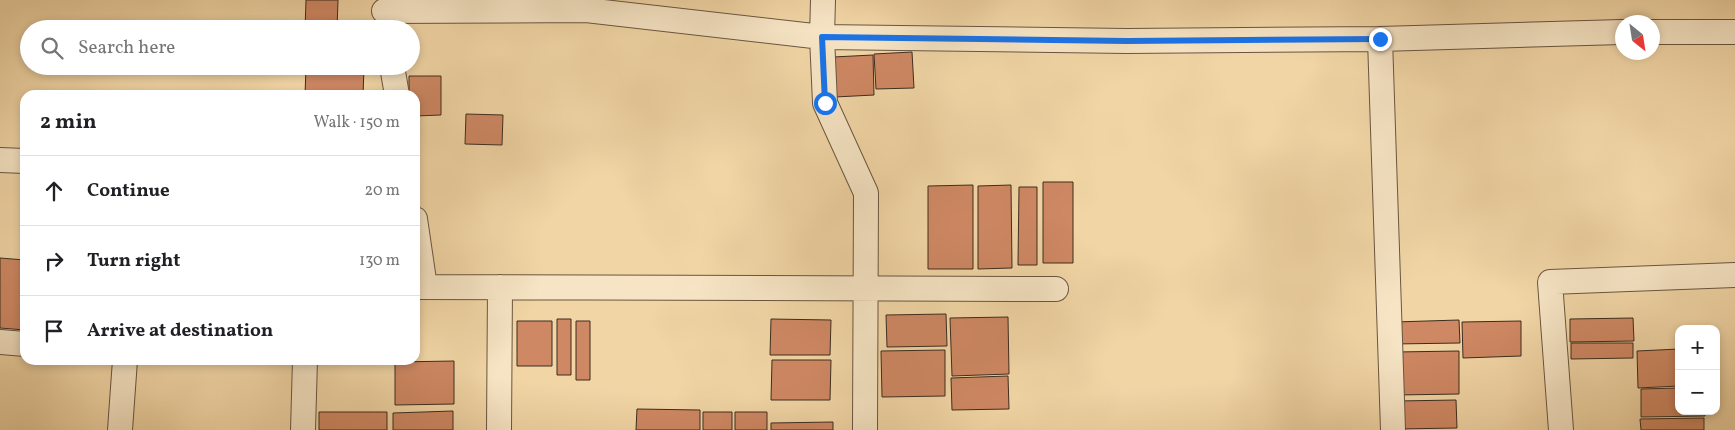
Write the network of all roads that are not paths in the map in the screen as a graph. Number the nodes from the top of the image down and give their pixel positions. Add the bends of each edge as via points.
1 (823, 0) edge
2 (586, 5) edge
3 (385, 13) edge
4 (1615, 32) edge
5 (1660, 32) edge
6 (1735, 32) edge
7 (822, 37) junction
8 (1380, 39) junction
9 (393, 75) edge
10 (395, 90) edge
11 (0, 160) edge
12 (20, 161) edge
13 (1735, 275) edge
14 (420, 287) edge
15 (500, 287) junction
16 (865, 288) junction
17 (1056, 289) dead end
18 (0, 342) edge
19 (20, 344) edge
20 (125, 365) edge
21 (305, 365) edge
22 (120, 430) edge
23 (303, 430) edge
24 (500, 430) edge
25 (866, 430) edge
26 (1393, 430) edge
27 (1561, 430) edge

1 - 7 street
2 - 3 street
2 - 7 street
4 - 8 street
5 - 6 street
7 - 8 street via 1127,41
7 - 16 street via 825,103 866,193
8 - 26 street
9 - 10 street
11 - 12 street
13 - 27 street via 1550,282
14 - 15 street
15 - 16 street
15 - 24 street
16 - 17 street
16 - 25 street
18 - 19 street
20 - 22 street
21 - 23 street

